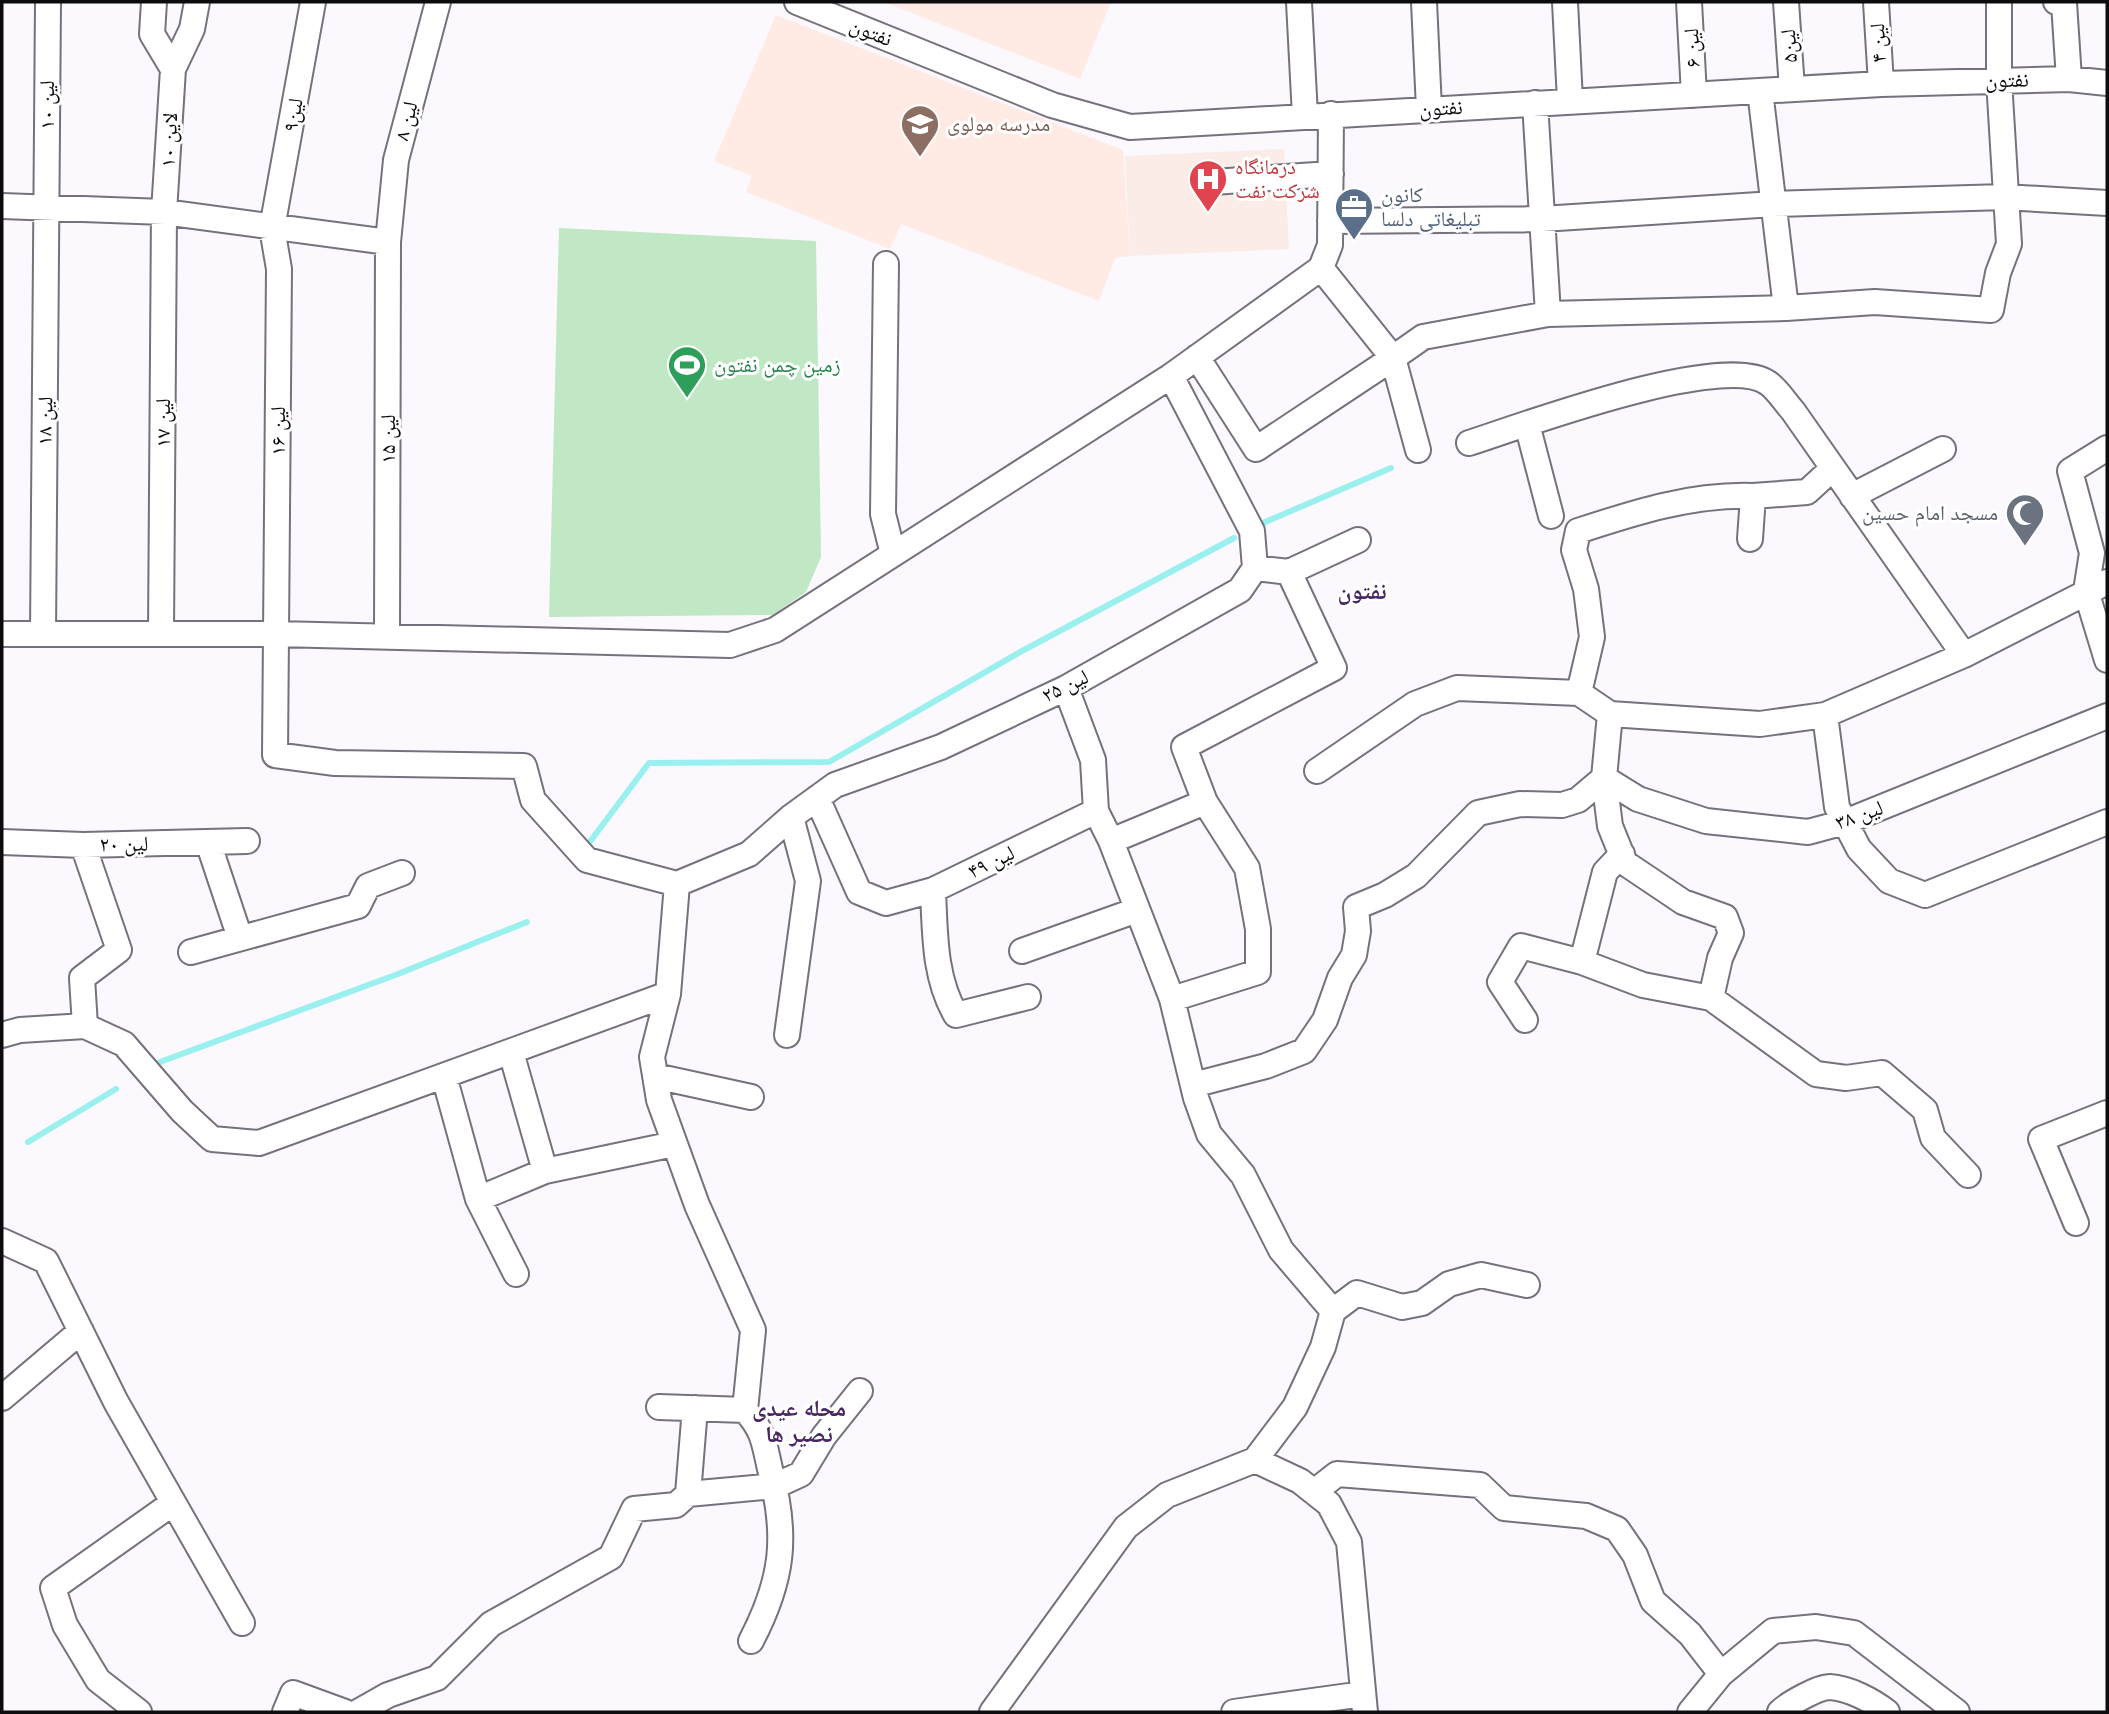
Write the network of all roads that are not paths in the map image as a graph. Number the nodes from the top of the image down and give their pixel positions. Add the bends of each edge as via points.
1 (48, 2) edge
2 (154, 2) edge
3 (197, 2) edge
4 (313, 2) edge
5 (438, 2) edge
6 (797, 2) edge
7 (1299, 2) edge
8 (1424, 2) edge
9 (1565, 2) edge
10 (1689, 2) edge
11 (1786, 2) edge
12 (1876, 2) edge
13 (1999, 2) edge
14 (2056, 2) edge
15 (173, 69) junction
16 (2069, 79) junction
17 (1998, 80) junction
18 (2107, 83) edge
19 (1881, 85) junction
20 (1791, 89) junction
21 (1760, 91) junction
22 (1694, 94) junction
23 (1570, 101) junction
24 (1535, 103) junction
25 (1429, 109) junction
26 (1331, 114) junction
27 (1305, 116) junction
28 (1331, 174) junction
29 (1213, 182) dead end
30 (2004, 197) junction
31 (2107, 203) edge
32 (1774, 204) junction
33 (2, 206) edge
34 (47, 208) junction
35 (164, 212) junction
36 (1542, 219) junction
37 (1330, 221) junction
38 (272, 228) junction
39 (388, 242) junction
40 (886, 264) dead end
41 (1321, 268) junction
42 (1786, 308) junction
43 (1548, 314) junction
44 (1197, 357) junction
45 (1393, 358) junction
46 (1171, 376) junction
47 (1527, 424) junction
48 (1469, 443) dead end
49 (2107, 448) edge
50 (1944, 449) dead end
51 (1418, 450) dead end
52 (1832, 469) junction
53 (1754, 496) junction
54 (1852, 496) junction
55 (1551, 516) dead end
56 (1750, 539) dead end
57 (1358, 540) dead end
58 (893, 555) junction
59 (1255, 568) junction
60 (1289, 572) junction
61 (2096, 586) edge
62 (2, 634) edge
63 (43, 634) junction
64 (161, 634) junction
65 (277, 634) junction
66 (387, 636) junction
67 (1964, 655) junction
68 (2107, 660) edge
69 (1066, 688) junction
70 (1580, 693) junction
71 (1610, 714) junction
72 (1825, 715) junction
73 (2107, 716) edge
74 (1317, 771) dead end
75 (1604, 778) junction
76 (817, 798) junction
77 (1205, 802) junction
78 (1096, 811) junction
79 (791, 817) junction
80 (1845, 822) junction
81 (2107, 822) edge
82 (247, 841) dead end
83 (2, 842) edge
84 (208, 842) junction
85 (1111, 842) junction
86 (83, 845) junction
87 (1622, 854) junction
88 (402, 873) dead end
89 (677, 884) junction
90 (933, 890) junction
91 (1137, 910) junction
92 (240, 938) junction
93 (1022, 951) dead end
94 (191, 952) dead end
95 (1582, 962) junction
96 (668, 994) junction
97 (1028, 997) dead end
98 (1711, 998) junction
99 (1172, 999) junction
100 (1525, 1020) dead end
101 (85, 1026) junction
102 (2, 1035) edge
103 (787, 1035) dead end
104 (511, 1052) junction
105 (444, 1076) junction
106 (655, 1076) junction
107 (1193, 1085) junction
108 (751, 1097) dead end
109 (2107, 1113) edge
110 (674, 1144) junction
111 (545, 1171) junction
112 (1968, 1175) dead end
113 (478, 1199) junction
114 (2076, 1223) dead end
115 (2, 1241) edge
116 (516, 1274) dead end
117 (1527, 1285) dead end
118 (1333, 1311) junction
119 (81, 1331) junction
120 (860, 1391) dead end
121 (2, 1398) edge
122 (659, 1407) dead end
123 (695, 1408) junction
124 (745, 1410) junction
125 (1255, 1460) junction
126 (775, 1486) junction
127 (1314, 1492) junction
128 (688, 1494) junction
129 (173, 1503) junction
130 (242, 1623) dead end
131 (751, 1641) dead end
132 (1721, 1674) junction
133 (289, 1703) edge
134 (1364, 1703) edge
135 (139, 1712) edge
136 (345, 1712) edge
137 (358, 1712) edge
138 (992, 1712) edge
139 (1234, 1712) edge
140 (1690, 1712) edge
141 (1780, 1712) edge
142 (1887, 1712) edge
143 (1957, 1712) edge

1 - 34 street, لین ۱۰
2 - 15 street via 152,34
3 - 15 street via 192,29
4 - 38 street, لین۹
5 - 39 street, لین ۸ via 396,160
6 - 27 street, نفتون via 1052,105 1130,127
7 - 27 street
8 - 25 street
9 - 23 street
10 - 22 street, لین ۶
11 - 20 street, لین۵
12 - 19 street, لین ۴
13 - 17 street
14 - 16 street via 2064,3
15 - 35 street, لاین ۱۰
16 - 17 street, نفتون
16 - 18 street, نفتون
17 - 19 street, نفتون
17 - 30 street
19 - 20 street, نفتون
20 - 21 street, نفتون
21 - 22 street, نفتون
21 - 32 street
22 - 23 street, نفتون
23 - 24 street, نفتون
24 - 25 street, نفتون
24 - 36 street
25 - 26 street, نفتون
26 - 27 street, نفتون
26 - 28 street
28 - 29 street
28 - 37 street
30 - 31 street
30 - 32 street
30 - 42 street via 2009,244 1991,310 1875,302
32 - 36 street
32 - 42 street
33 - 34 street
34 - 35 street
34 - 63 street, لین ۱۸
35 - 38 street
35 - 64 street, لین ۱۷
36 - 37 street
36 - 43 street
37 - 41 street via 1330,245
38 - 39 street
38 - 65 street, لین ۱۶ via 279,269
39 - 66 street, لین ۱۵
40 - 58 street via 883,514
41 - 44 street
41 - 45 street
42 - 43 street
43 - 45 street via 1423,337
44 - 45 street via 1256,449
44 - 46 street
45 - 51 street
46 - 58 street
46 - 59 street via 1252,531
47 - 48 street
47 - 52 street via 1632,389 1730,374 1767,382
47 - 55 street
49 - 61 street via 2070,471
50 - 54 street
52 - 53 street via 1807,492
52 - 54 street
53 - 56 street
53 - 70 street via 1670,503 1578,531 1574,550 1587,589 1592,637
54 - 67 street
57 - 60 street
58 - 66 street via 775,631 730,645
59 - 60 street
59 - 69 street, لین ۲۵ via 1240,590
60 - 77 street via 1334,668 1184,747
61 - 67 street
61 - 68 street
62 - 63 street
63 - 64 street
64 - 65 street
65 - 66 street
65 - 89 street, لین ۱۶ via 275,755 335,763 524,766 533,800 587,860
67 - 72 street
69 - 76 street, لین ۲۵ via 941,747 835,785
69 - 78 street via 1093,760
70 - 71 street
70 - 74 street via 1457,688 1415,704
71 - 72 street via 1760,724
71 - 75 street
72 - 80 street via 1837,807
73 - 80 street, لین ۳۸
75 - 80 street, لین ۳۸ via 1638,799 1706,821 1808,832
75 - 87 street via 1610,826
75 - 107 street via 1578,800 1562,805 1520,804 1478,813 1416,876 1356,907 1354,955 1325,1020 1304,1051
76 - 79 street, لین ۲۵
76 - 90 street, لین ۴۹ via 859,892 886,904
77 - 85 street
77 - 99 street via 1247,868 1258,929 1258,972
78 - 85 street
78 - 90 street, لین ۴۹
79 - 89 street, لین ۲۵ via 749,854
79 - 103 street via 808,881
80 - 81 street via 1859,849 1889,881 1925,895
82 - 84 street, لین ۲۰
83 - 86 street, لین ۲۰
84 - 86 street, لین ۲۰
84 - 92 street
85 - 91 street
86 - 101 street via 119,950 82,978
87 - 95 street via 1605,872
87 - 98 street via 1625,863 1683,902 1725,917 1731,933
88 - 92 street via 368,886 358,906
89 - 96 street
90 - 97 street via 944,994 956,1015
91 - 93 street
91 - 99 street
92 - 94 street
95 - 98 street via 1643,985
95 - 100 street via 1521,947 1500,982
96 - 104 street
96 - 106 street via 652,1057
98 - 112 street via 1816,1074 1846,1079 1882,1073 1925,1111 1933,1138
99 - 107 street
101 - 102 street
101 - 105 street via 124,1044 212,1139 259,1143
104 - 105 street
104 - 111 street
105 - 113 street
106 - 108 street
106 - 110 street
107 - 118 street via 1209,1134 1243,1175 1281,1250
109 - 114 street via 2041,1139
110 - 111 street
110 - 124 street via 753,1330
111 - 113 street
113 - 116 street
115 - 119 street via 46,1261
117 - 118 street via 1481,1275 1449,1284 1422,1303 1402,1307 1357,1293
118 - 125 street via 1323,1347 1295,1407
119 - 121 street
119 - 129 street
120 - 126 street via 801,1474
122 - 123 street
123 - 124 street
123 - 128 street
124 - 126 street via 760,1426
125 - 127 street
125 - 138 street via 1167,1495 1126,1527
126 - 128 street
126 - 131 street via 780,1560 770,1604
127 - 132 street via 1337,1474 1453,1480 1480,1485 1504,1508 1586,1516 1617,1529 1635,1555 1653,1601 1690,1634
127 - 134 street via 1329,1504 1349,1542
128 - 137 street via 676,1505 634,1509 611,1557 491,1624 437,1678 388,1695
129 - 130 street
129 - 135 street via 53,1588 65,1625 98,1680
132 - 140 street
132 - 143 street via 1773,1631 1816,1627 1854,1633
133 - 136 street
134 - 139 street
141 - 142 street via 1788,1704 1830,1687 1873,1701

